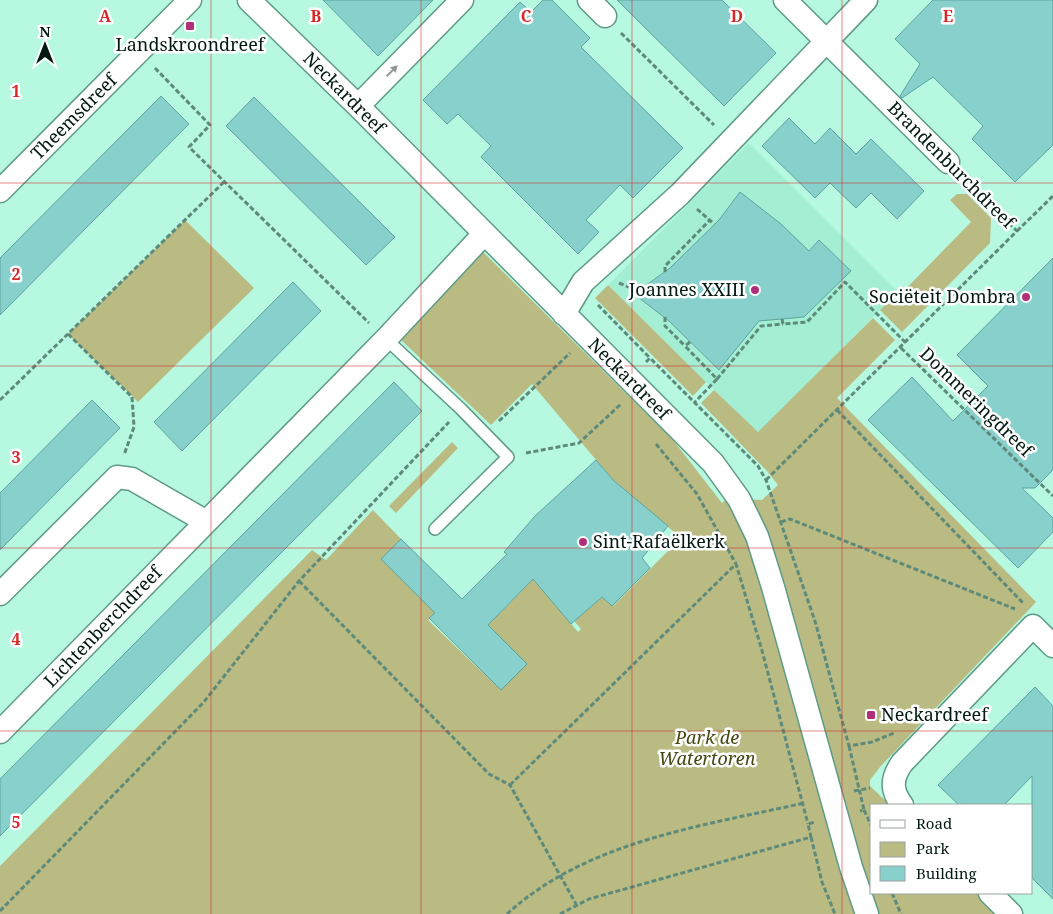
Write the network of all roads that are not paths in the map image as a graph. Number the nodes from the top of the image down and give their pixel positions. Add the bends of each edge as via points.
1 (190, 0) edge
2 (249, 0) edge
3 (462, 0) edge
4 (589, 0) edge
5 (785, 0) edge
6 (866, 0) edge
7 (605, 16) road end
8 (828, 40) junction
9 (358, 106) junction
10 (948, 162) road end
11 (0, 190) edge
12 (484, 234) junction
13 (564, 314) junction
14 (386, 339) junction
15 (205, 521) junction
16 (435, 529) dead end
17 (0, 594) edge
18 (1053, 646) edge
19 (0, 732) edge
20 (901, 804) edge
21 (991, 894) edge
22 (867, 914) edge
23 (1011, 914) edge

1 - 11 street, Theemsdreef
2 - 9 street, Neckardreef
9 -> 3 street
4 - 7 street
5 - 8 street, Brandenburchdreef
6 - 8 street
8 - 10 street, Brandenburchdreef
8 - 13 street via 680,194 583,282
9 - 12 street, Neckardreef
12 - 13 street, Neckardreef
12 - 14 street, Lichtenberchdreef
13 - 22 street, Neckardreef via 713,463 744,508 773,587
14 - 15 street, Lichtenberchdreef
14 - 16 lane via 508,457
15 - 17 street via 132,479 117,477
15 - 19 street, Lichtenberchdreef
18 - 20 street via 1033,626 902,763 892,784
21 - 23 street

